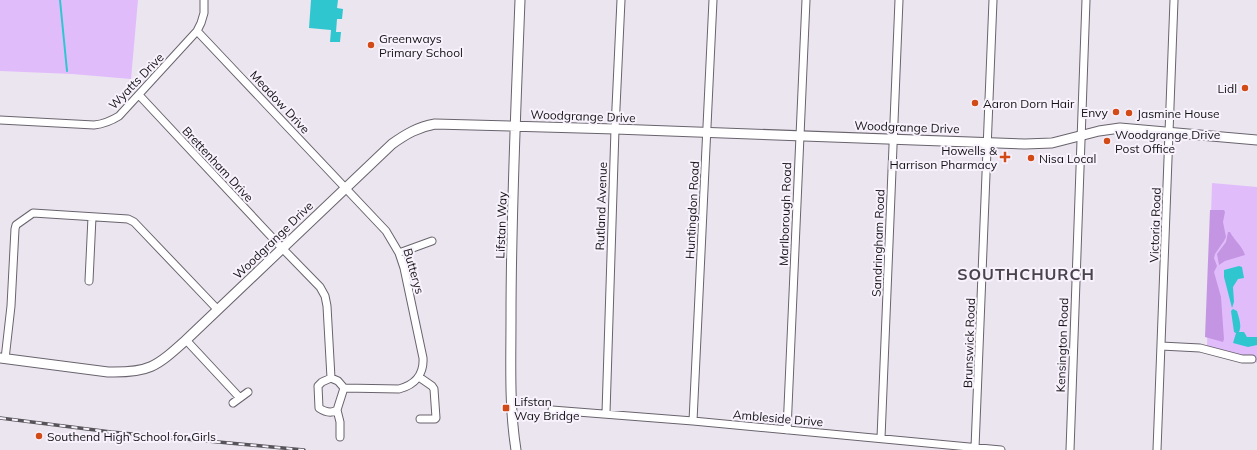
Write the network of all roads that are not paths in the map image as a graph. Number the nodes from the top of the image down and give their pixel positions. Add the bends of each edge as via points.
1 (204, 0) edge
2 (520, 0) edge
3 (621, 0) edge
4 (713, 0) edge
5 (806, 0) edge
6 (899, 0) edge
7 (993, 0) edge
8 (1086, 0) edge
9 (1174, 0) edge
10 (197, 30) junction
11 (139, 95) junction
12 (0, 120) edge
13 (516, 126) junction
14 (614, 129) junction
15 (707, 132) junction
16 (1169, 132) junction
17 (800, 135) junction
18 (1080, 136) junction
19 (894, 139) junction
20 (1257, 140) edge
21 (988, 142) junction
22 (346, 188) junction
23 (92, 217) junction
24 (432, 241) dead end
25 (282, 248) junction
26 (399, 253) junction
27 (89, 281) dead end
28 (218, 310) junction
29 (186, 340) junction
30 (1161, 346) junction
31 (2, 359) edge
32 (1252, 359) dead end
33 (419, 377) junction
34 (331, 378) junction
35 (344, 388) junction
36 (248, 392) dead end
37 (240, 398) junction
38 (233, 403) dead end
39 (337, 410) junction
40 (552, 410) dead end
41 (606, 413) junction
42 (420, 419) dead end
43 (694, 421) junction
44 (787, 430) junction
45 (340, 437) dead end
46 (881, 438) junction
47 (975, 448) junction
48 (516, 450) edge
49 (1001, 450) edge
50 (1070, 450) edge
51 (1157, 450) edge

1 - 10 street, Wyatts Drive via 204,12
2 - 13 street, Lifstan Way
3 - 14 street, Rutland Avenue
4 - 15 street, Huntingdon Road
5 - 17 street, Marlborough Road
6 - 19 street, Sandringham Road
7 - 21 street, Brunswick Road
8 - 18 street, Kensington Road
9 - 16 street, Victoria Road
10 - 11 street, Wyatts Drive
10 - 22 street, Meadow Drive
11 - 12 street, Wyatts Drive via 119,116 103,124
11 - 25 street, Brettenham Drive
13 - 14 street, Woodgrange Drive
13 - 22 street, Woodgrange Drive via 435,124 417,128 392,144
13 - 48 street, Lifstan Way via 511,272 512,407
14 - 15 street, Woodgrange Drive
14 - 41 street, Rutland Avenue
15 - 17 street, Woodgrange Drive
15 - 43 street, Huntingdon Road
16 - 18 street, Woodgrange Drive via 1120,128
16 - 20 street, Woodgrange Drive
16 - 30 street, Victoria Road
17 - 19 street, Woodgrange Drive
17 - 44 street, Marlborough Road
18 - 21 street, Woodgrange Drive via 1044,144
18 - 50 street, Kensington Road
19 - 21 street, Woodgrange Drive
19 - 46 street, Sandringham Road
21 - 47 street, Brunswick Road
22 - 25 street, Woodgrange Drive
22 - 26 street, Butterys via 386,231
23 - 27 street
23 - 28 street via 128,219 134,222
23 - 31 street via 33,213 16,225 11,306
24 - 26 street
25 - 28 street, Woodgrange Drive
25 - 34 street via 320,287 325,296
26 - 33 street, Butterys via 423,358
28 - 29 street, Woodgrange Drive
29 - 31 street, Woodgrange Drive via 159,363 136,372 108,372
29 - 37 street
30 - 32 street via 1200,348 1242,359
30 - 51 street, Victoria Road
33 - 35 street via 412,384 399,389
33 - 42 street via 432,386 436,418
34 - 35 street
34 - 39 street via 318,386 318,403 323,411
35 - 39 street
36 - 37 street
37 - 38 street
39 - 45 street
40 - 41 street, Ambleside Drive
41 - 43 street, Ambleside Drive
43 - 44 street, Ambleside Drive
44 - 46 street, Ambleside Drive
46 - 47 street, Ambleside Drive
47 - 49 street, Ambleside Drive

